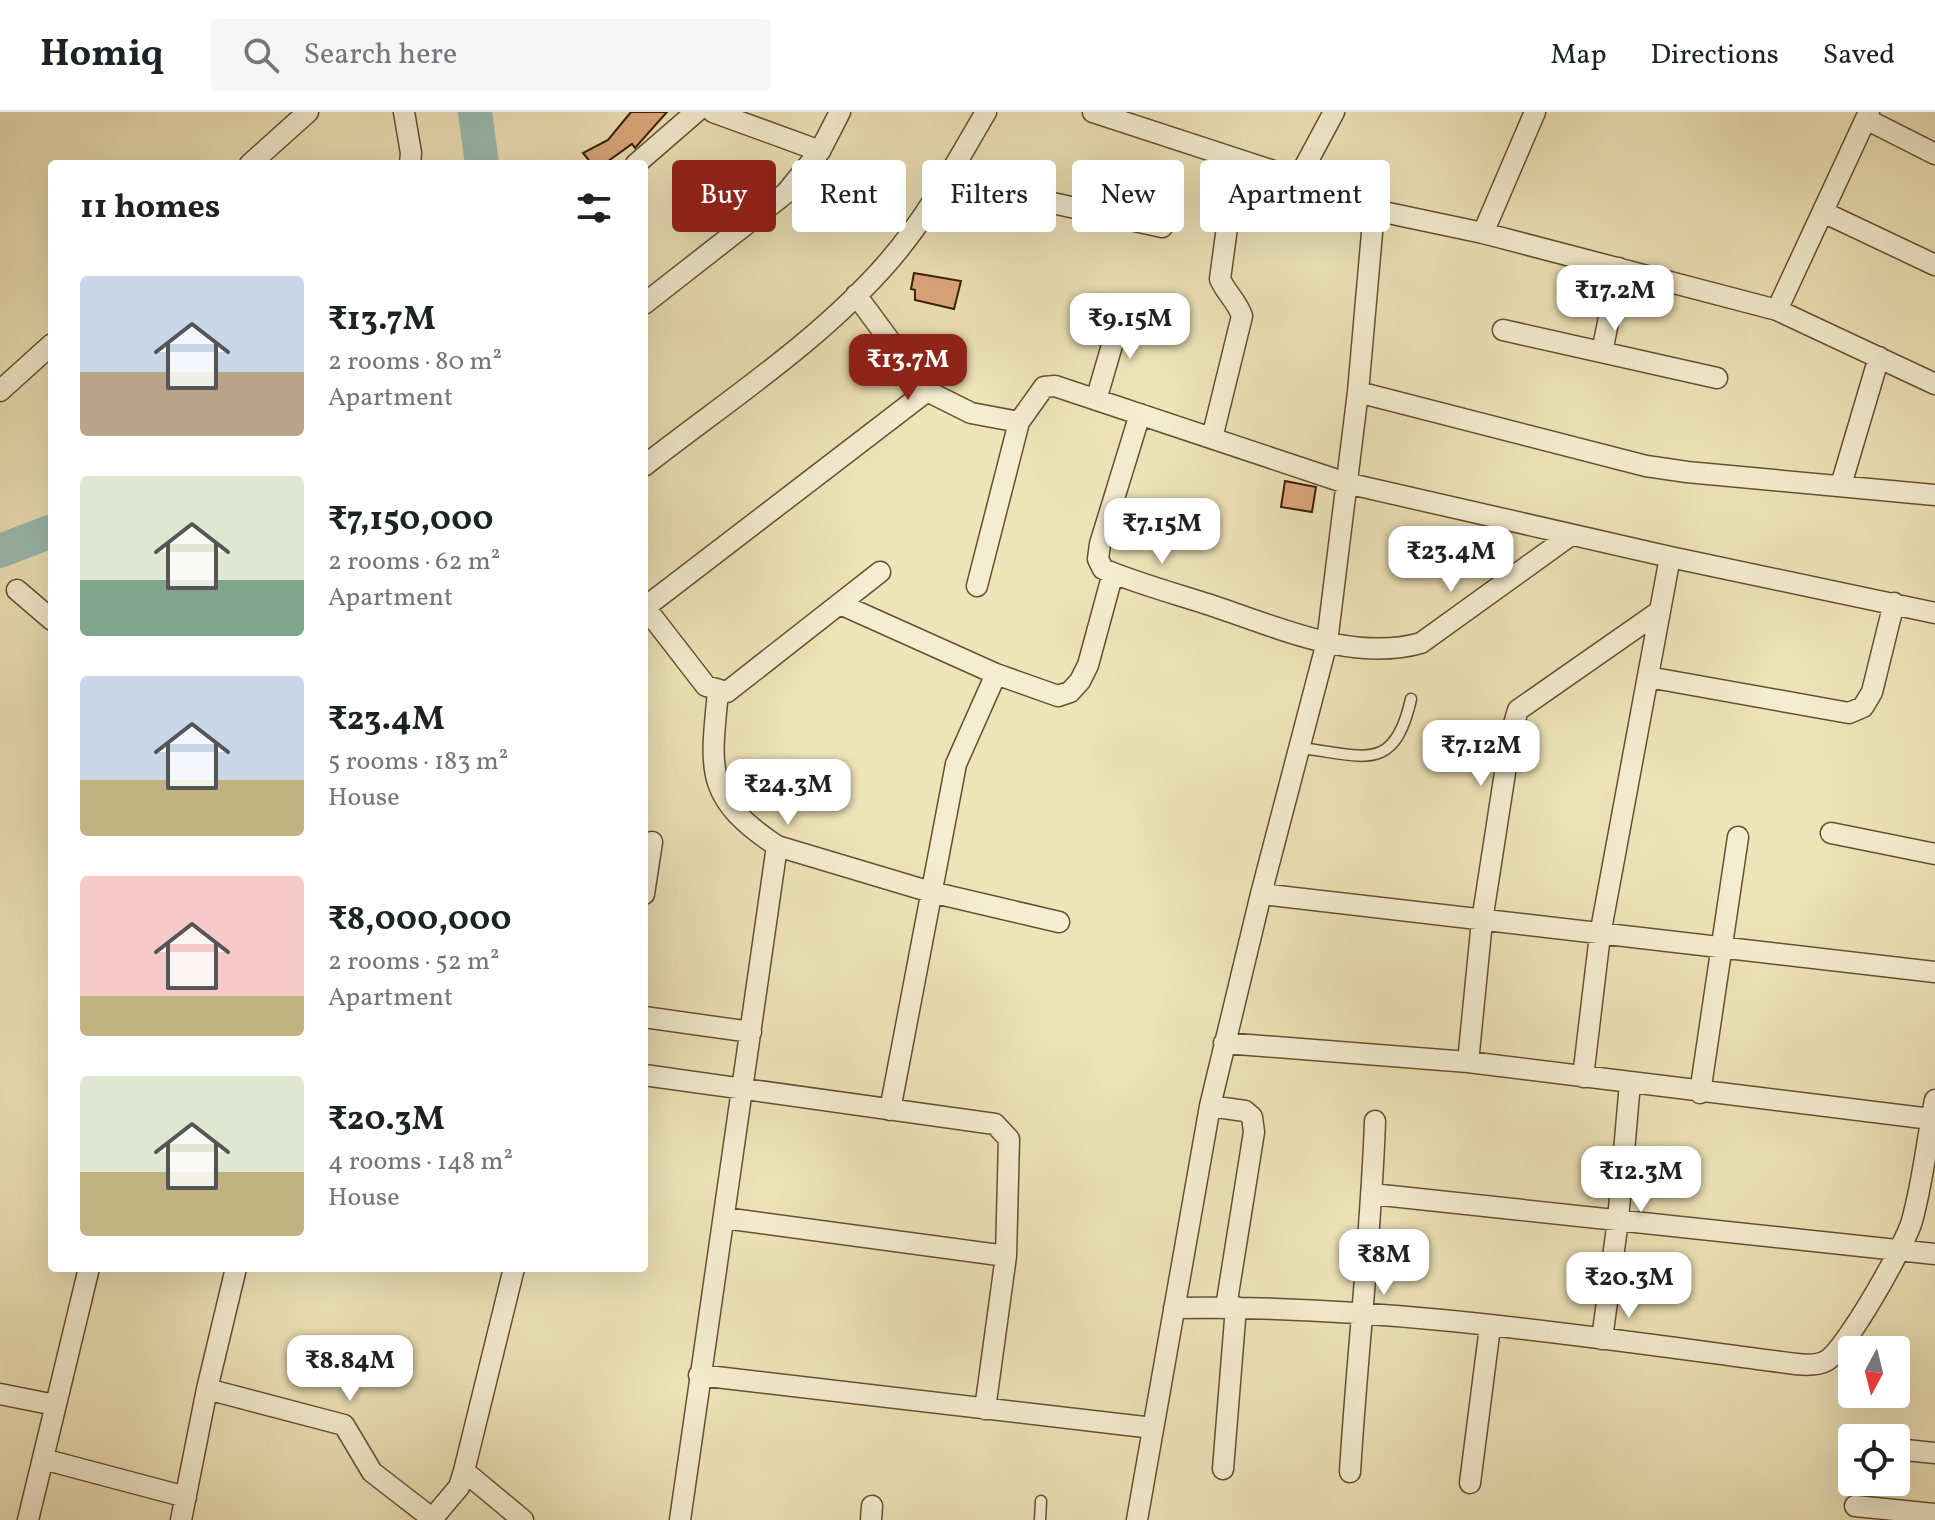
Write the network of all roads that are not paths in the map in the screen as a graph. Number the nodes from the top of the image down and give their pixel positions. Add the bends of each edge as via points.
1 (308, 112) edge
2 (404, 112) edge
3 (696, 112) edge
4 (713, 112) edge
5 (840, 112) edge
6 (986, 112) edge
7 (1093, 112) edge
8 (1334, 112) edge
9 (1535, 112) edge
10 (1868, 116) edge
11 (820, 151) junction
12 (1935, 154) edge
13 (254, 160) edge
14 (410, 160) edge
15 (641, 160) edge
16 (958, 160) edge
17 (1233, 160) edge
18 (1308, 160) edge
19 (1823, 212) junction
20 (1390, 213) edge
21 (922, 216) edge
22 (1226, 232) edge
23 (1372, 232) edge
24 (1483, 233) junction
25 (1935, 265) edge
26 (1619, 268) junction
27 (856, 295) junction
28 (648, 301) edge
29 (1777, 310) junction
30 (1122, 311) dead end
31 (1503, 330) dead end
32 (48, 348) edge
33 (1602, 352) junction
34 (1879, 357) junction
35 (1717, 378) dead end
36 (1935, 384) edge
37 (0, 391) edge
38 (927, 391) junction
39 (1358, 392) junction
40 (1096, 400) junction
41 (1140, 414) junction
42 (1019, 422) junction
43 (1212, 438) junction
44 (648, 457) edge
45 (1346, 483) junction
46 (1841, 485) junction
47 (1935, 495) edge
48 (1571, 535) junction
49 (1670, 557) junction
50 (880, 572) dead end
51 (1113, 573) junction
52 (977, 586) dead end
53 (17, 590) dead end
54 (1894, 603) junction
55 (648, 604) edge
56 (840, 604) junction
57 (1660, 611) junction
58 (648, 612) edge
59 (1935, 613) edge
60 (48, 617) edge
61 (1327, 642) junction
62 (996, 674) junction
63 (1648, 677) junction
64 (718, 692) junction
65 (1411, 699) dead end
66 (1300, 748) junction
67 (1831, 833) dead end
68 (1738, 837) dead end
69 (652, 842) dead end
70 (777, 846) junction
71 (1935, 854) edge
72 (648, 868) edge
73 (931, 892) junction
74 (1261, 894) junction
75 (1482, 921) junction
76 (1059, 922) dead end
77 (1600, 935) junction
78 (1720, 949) junction
79 (1935, 972) edge
80 (648, 1018) edge
81 (751, 1032) junction
82 (1224, 1043) junction
83 (1468, 1062) junction
84 (648, 1076) edge
85 (1583, 1077) junction
86 (1630, 1083) junction
87 (742, 1091) junction
88 (1700, 1093) junction
89 (1210, 1106) junction
90 (1933, 1109) edge
91 (890, 1110) junction
92 (1375, 1121) dead end
93 (1372, 1194) junction
94 (724, 1218) junction
95 (1618, 1220) junction
96 (1901, 1248) junction
97 (1935, 1254) edge
98 (1006, 1256) junction
99 (88, 1272) edge
100 (235, 1272) edge
101 (513, 1272) edge
102 (1231, 1307) junction
103 (1174, 1308) junction
104 (1360, 1313) junction
105 (1490, 1327) junction
106 (1602, 1339) junction
107 (699, 1375) junction
108 (207, 1389) junction
109 (0, 1394) edge
110 (55, 1405) junction
111 (985, 1409) junction
112 (1153, 1428) junction
113 (1910, 1450) edge
114 (1935, 1453) edge
115 (43, 1459) junction
116 (1223, 1469) dead end
117 (1350, 1472) dead end
118 (461, 1479) junction
119 (1470, 1483) dead end
120 (186, 1497) junction
121 (1041, 1501) dead end
122 (1855, 1506) dead end
123 (1935, 1514) edge
124 (435, 1517) edge
125 (28, 1520) edge
126 (181, 1520) edge
127 (523, 1520) edge
128 (680, 1520) edge
129 (1040, 1520) edge
130 (1137, 1520) edge

1 - 13 street
2 - 14 street
3 - 15 street
4 - 11 street
5 - 11 street
6 - 16 street
7 - 17 street
8 - 18 street
9 - 24 street
10 - 12 street
10 - 19 street
11 - 28 street via 786,193
19 - 25 street
19 - 29 street
20 - 24 street
21 - 27 street
22 - 43 street via 1220,279 1242,316
23 - 39 street
24 - 26 street
26 - 29 street
26 - 33 street
27 - 38 street
27 - 44 street via 818,330
29 - 34 street
30 - 40 street
31 - 33 street
32 - 37 street
33 - 35 street
34 - 36 street
34 - 46 street
38 - 42 street via 971,413
38 - 55 street
39 - 45 street
39 - 46 street via 1646,466
40 - 41 street
40 - 42 street via 1044,387
41 - 43 street
41 - 51 street via 1100,544 1098,559
42 - 52 street
43 - 45 street
45 - 48 street
45 - 61 street
46 - 47 street
48 - 49 street
48 - 61 street via 1421,643 1379,648
49 - 54 street
49 - 57 street
50 - 56 street
51 - 61 street
51 - 62 street via 1088,665 1070,692 1040,692
53 - 60 street
54 - 59 street
54 - 63 street via 1872,692 1863,707 1849,713
56 - 62 street
56 - 64 street via 738,686
57 - 63 street
57 - 75 street via 1518,710
58 - 64 street via 706,686
61 - 66 street
62 - 73 street via 956,764
63 - 77 street
64 - 70 street via 713,767 720,792 732,811
65 - 66 lane via 1395,745 1377,754
66 - 74 street
67 - 71 street
68 - 78 street
69 - 72 street
70 - 73 street
70 - 81 street
73 - 76 street
73 - 91 street
74 - 75 street
74 - 82 street
75 - 77 street
75 - 83 street
77 - 78 street
77 - 85 street
78 - 79 street
78 - 88 street
80 - 81 street
81 - 87 street
82 - 83 street
82 - 89 street
83 - 85 street
84 - 87 street
85 - 86 street
86 - 88 street
86 - 95 street
87 - 91 street
87 - 94 street
88 - 90 street
89 - 102 street via 1245,1111 1252,1117 1254,1132
89 - 103 street
90 - 96 street via 1918,1197
91 - 98 street via 995,1124 1009,1139
92 - 93 street
93 - 95 street
93 - 104 street
94 - 98 street
94 - 107 street
95 - 96 street
95 - 106 street
96 - 97 street
96 - 106 street via 1845,1341 1818,1364
98 - 111 street
99 - 110 street
100 - 108 street
101 - 118 street
102 - 103 street
102 - 104 street
102 - 116 street
103 - 112 street
104 - 105 street
104 - 117 street
105 - 106 street
105 - 119 street
107 - 111 street
107 - 128 street
108 - 120 street
108 - 124 street via 344,1425 372,1472
109 - 110 street
110 - 115 street
111 - 112 street
112 - 130 street
113 - 114 street
115 - 120 street
115 - 125 street
118 - 124 street
118 - 127 street
120 - 126 street
121 - 129 lane
122 - 123 street

